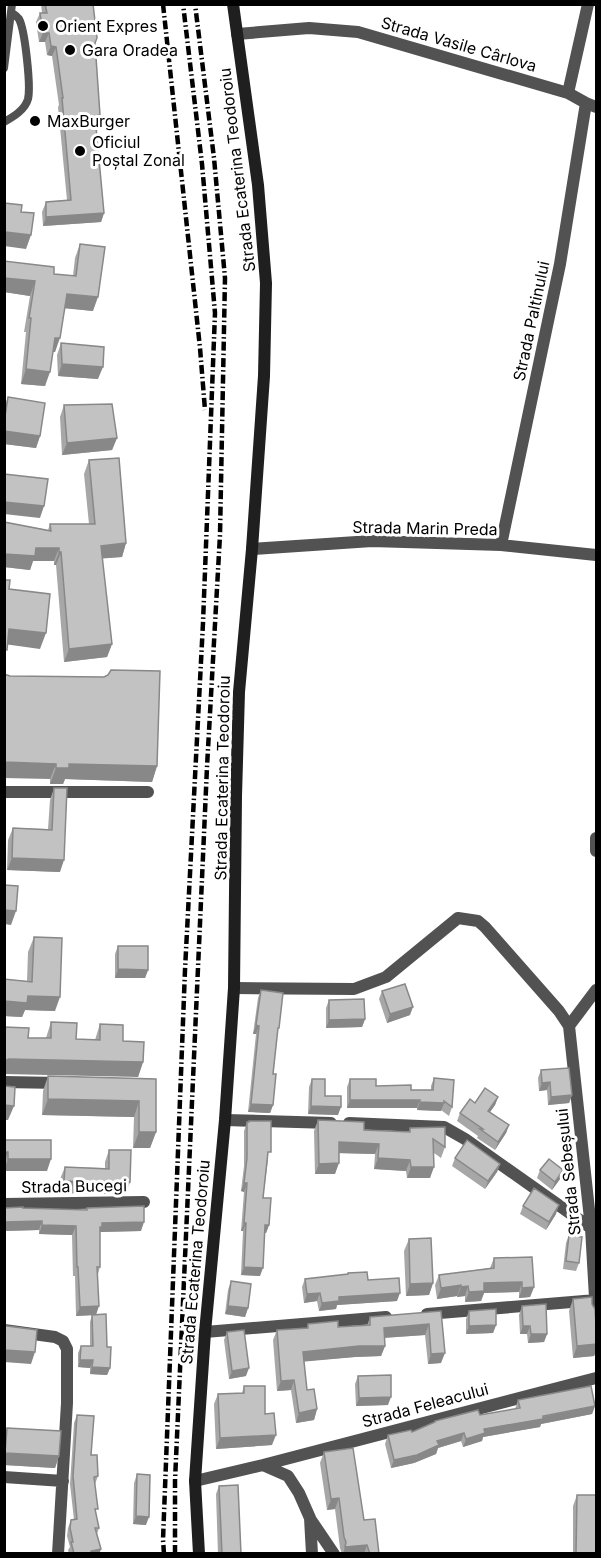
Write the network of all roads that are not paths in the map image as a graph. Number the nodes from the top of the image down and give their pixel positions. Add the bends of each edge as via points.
1 (233, 4) edge
2 (588, 4) edge
3 (12, 9) edge
4 (237, 34) junction
5 (4, 68) edge
6 (568, 93) junction
7 (591, 105) edge
8 (4, 122) edge
9 (501, 545) junction
10 (252, 549) junction
11 (597, 555) edge
12 (4, 792) edge
13 (148, 792) dead end
14 (597, 838) edge
15 (596, 851) edge
16 (234, 988) junction
17 (597, 990) edge
18 (569, 1026) junction
19 (4, 1082) edge
20 (72, 1083) edge
21 (225, 1119) junction
22 (144, 1202) dead end
23 (4, 1204) edge
24 (594, 1226) edge
25 (596, 1300) edge
26 (418, 1314) edge
27 (597, 1315) edge
28 (394, 1316) edge
29 (4, 1330) edge
30 (205, 1332) junction
31 (597, 1378) edge
32 (263, 1465) junction
33 (4, 1477) edge
34 (63, 1481) junction
35 (195, 1481) junction
36 (310, 1518) junction
37 (58, 1554) edge
38 (199, 1554) edge
39 (312, 1554) edge
40 (334, 1554) edge

1 - 4 main road, Strada Ecaterina Teodoroiu
2 - 6 street
3 - 5 lane
3 - 8 lane via 24,35 28,100 21,111
4 - 6 street, Strada Vasile Cârlova via 309,28 357,32
4 - 10 main road, Strada Ecaterina Teodoroiu via 258,186 266,282
6 - 7 street, Strada Vasile Cârlova
7 - 9 street, Strada Paltinului
9 - 10 street, Strada Marin Preda via 372,542
9 - 11 street, Strada Marin Preda
10 - 16 main road, Strada Ecaterina Teodoroiu via 239,692
12 - 13 street
14 - 15 street
16 - 18 street via 354,989 386,977 458,918 478,921 485,927
16 - 21 main road, Strada Ecaterina Teodoroiu
17 - 18 street
18 - 24 street, Strada Sebeșului
19 - 20 street
21 - 24 street via 444,1127
21 - 30 main road, Strada Ecaterina Teodoroiu
22 - 23 street, Strada Bucegi
24 - 25 street, Strada Sebeșului
25 - 26 street
25 - 27 street, Strada Sebeșului
28 - 30 street
29 - 34 street via 55,1337 67,1349
30 - 35 main road, Strada Ecaterina Teodoroiu
31 - 32 street, Strada Feleacului
32 - 35 street, Strada Feleacului
32 - 36 street via 288,1476
33 - 34 street
34 - 37 street
35 - 38 main road, Strada Ecaterina Teodoroiu
36 - 39 street
36 - 40 street

